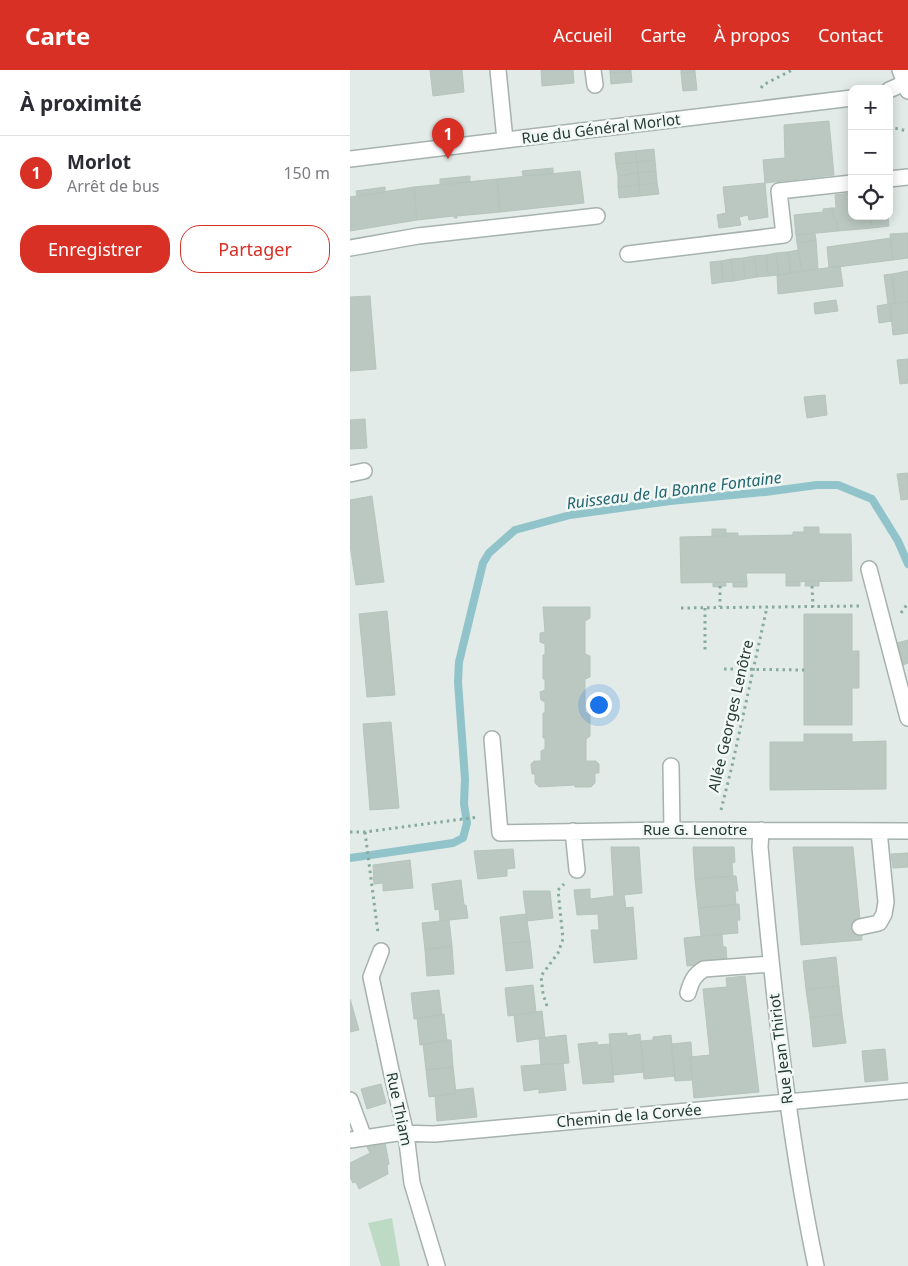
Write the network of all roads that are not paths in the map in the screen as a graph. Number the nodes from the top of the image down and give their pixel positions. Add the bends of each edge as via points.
1 (498, 70) edge
2 (905, 79) edge
3 (893, 87) edge
4 (848, 98) edge
5 (505, 140) junction
6 (350, 159) edge
7 (908, 177) edge
8 (893, 179) edge
9 (848, 183) edge
10 (596, 216) dead end
11 (350, 248) edge
12 (628, 254) dead end
13 (869, 569) dead end
14 (908, 718) edge
15 (492, 739) dead end
16 (671, 766) dead end
17 (672, 830) junction
18 (761, 830) junction
19 (878, 830) junction
20 (908, 830) edge
21 (573, 831) junction
22 (577, 870) road end
23 (860, 927) dead end
24 (381, 951) road end
25 (771, 964) junction
26 (688, 993) dead end
27 (908, 1091) edge
28 (350, 1100) edge
29 (787, 1102) junction
30 (406, 1134) junction
31 (357, 1139) edge
32 (437, 1266) edge
33 (816, 1266) edge

1 - 5 street
2 - 3 street
4 - 5 street, Rue du Général Morlot
5 - 6 street, Rue du Général Morlot
7 - 8 street
9 - 12 street via 779,191 784,235
10 - 11 street via 418,236
13 - 14 street
15 - 21 street, Rue G. Lenotre via 500,833
16 - 17 street
17 - 18 street, Rue G. Lenotre
17 - 21 street, Rue G. Lenotre
18 - 19 street, Rue G. Lenotre
18 - 25 street, Rue Jean Thiriot
19 - 20 street, Rue G. Lenotre
19 - 23 street via 886,902 884,914 879,923
21 - 22 street
24 - 30 street, Rue Thiam via 372,977
25 - 26 street via 704,969 691,981
25 - 29 street, Rue Jean Thiriot
27 - 29 street, Chemin de la Corvée
28 - 31 street
29 - 30 street, Chemin de la Corvée
29 - 33 street, Rue Jean Thiriot
30 - 31 street, Chemin de la Corvée
30 - 32 street, Rue Thiam via 412,1184

